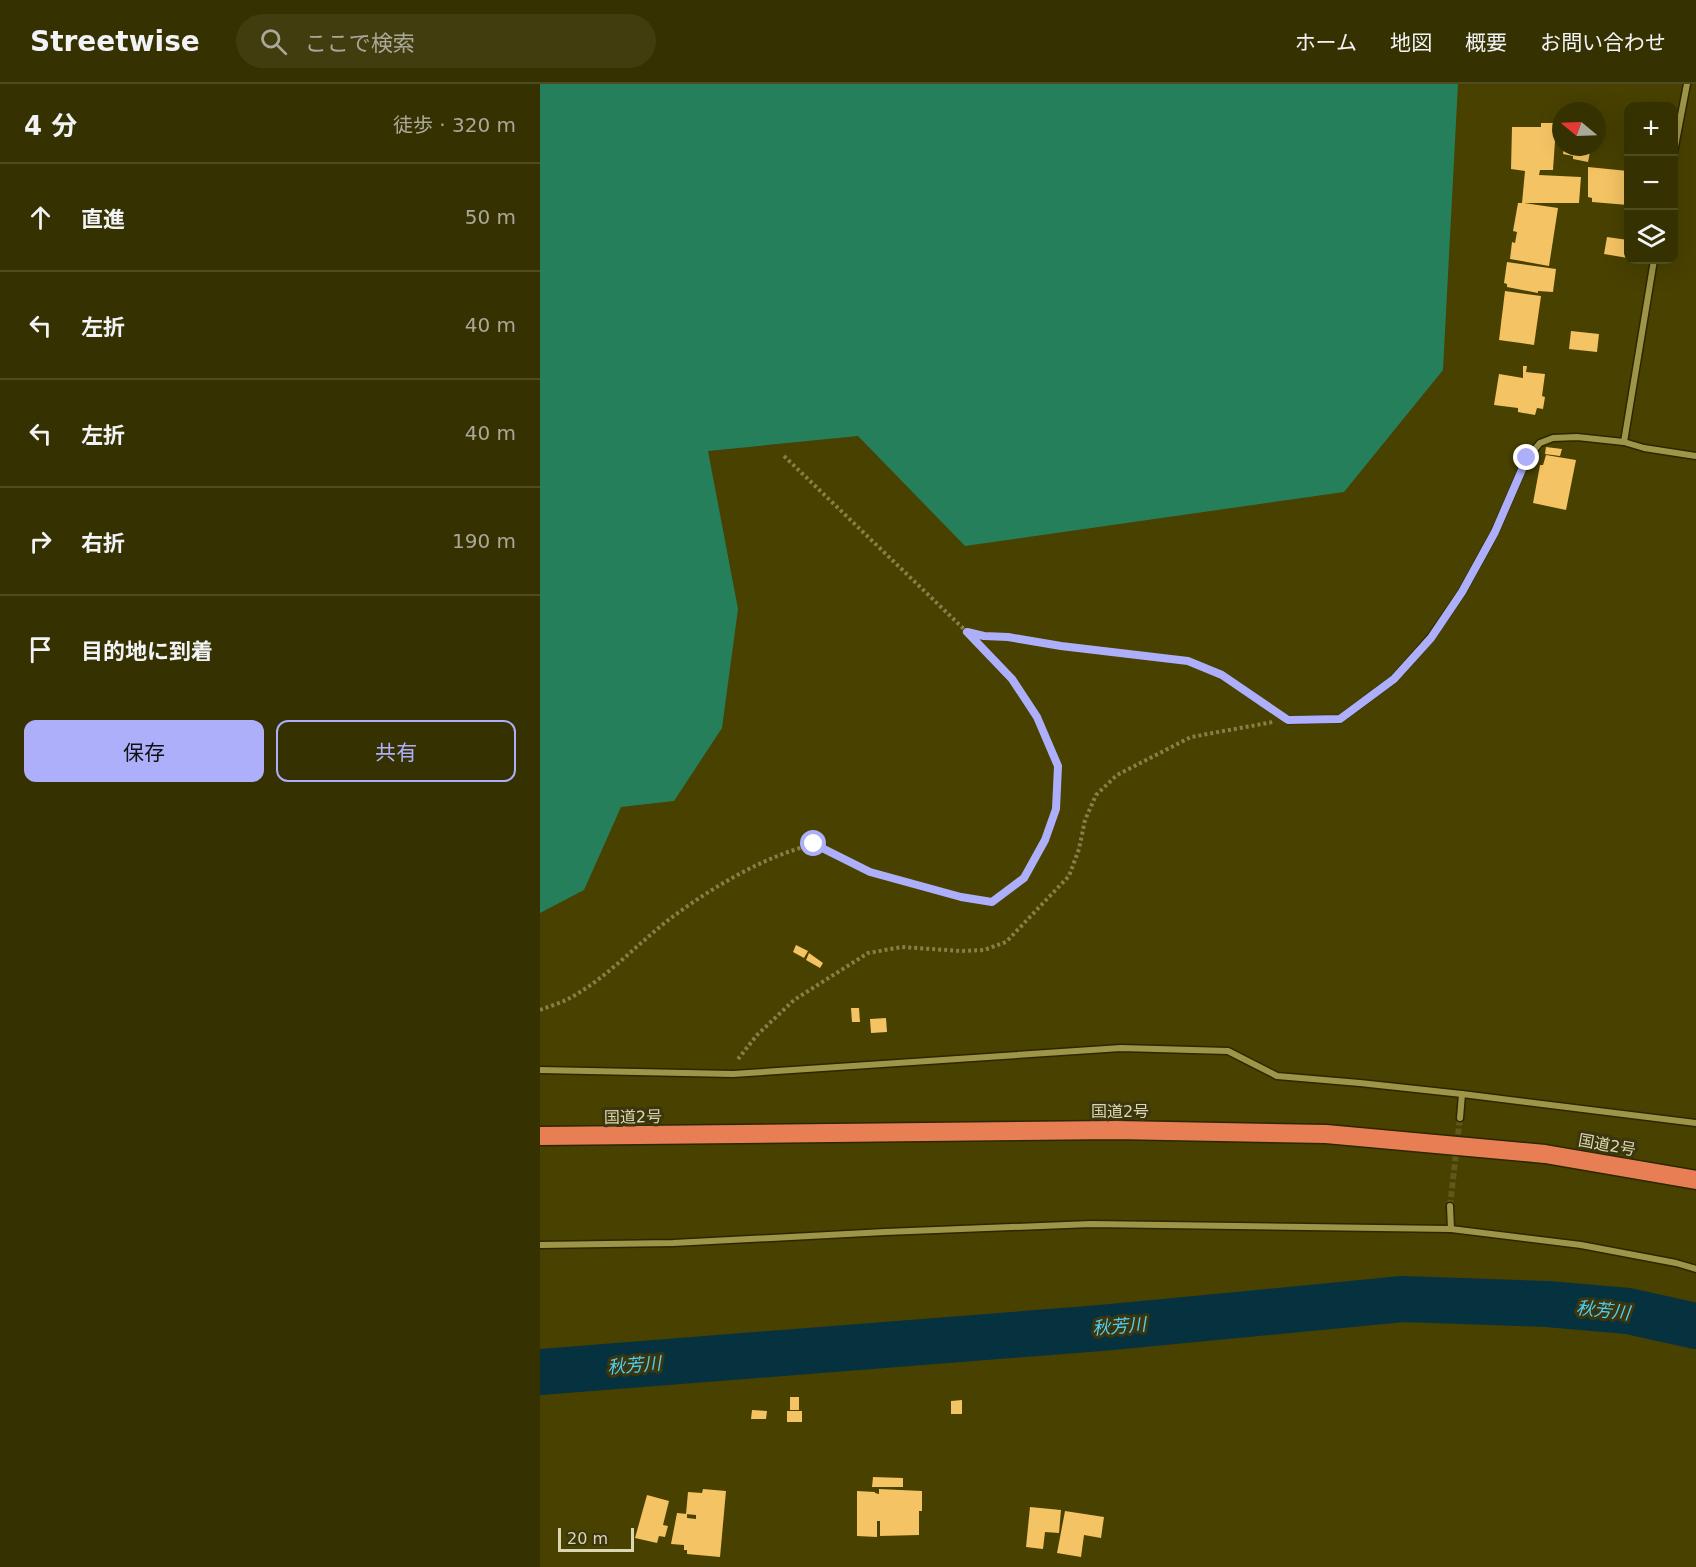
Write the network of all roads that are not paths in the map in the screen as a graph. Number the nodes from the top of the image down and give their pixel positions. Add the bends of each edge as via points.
1 (1687, 84) edge
2 (1678, 131) edge
3 (1653, 264) edge
4 (1624, 442) junction
5 (1696, 456) edge
6 (1288, 720) road end
7 (540, 1070) edge
8 (1462, 1094) junction
9 (1460, 1118) tunnel mouth
10 (1696, 1123) edge
11 (540, 1136) edge
12 (1696, 1180) edge
13 (1450, 1206) tunnel mouth
14 (1451, 1229) junction
15 (540, 1245) edge
16 (1696, 1269) edge

1 - 2 street
3 - 4 street
4 - 5 street
4 - 6 street via 1577,437 1540,443 1527,458 1495,532 1462,592 1431,638 1394,679 1340,719
7 - 8 street via 733,1074 1110,1049 1228,1051 1277,1076
8 - 9 street
8 - 10 street
11 - 12 highway, 国道2号 via 1116,1130 1326,1134 1545,1154
13 - 14 street
14 - 15 street via 1091,1224 673,1243
14 - 16 street via 1581,1245

